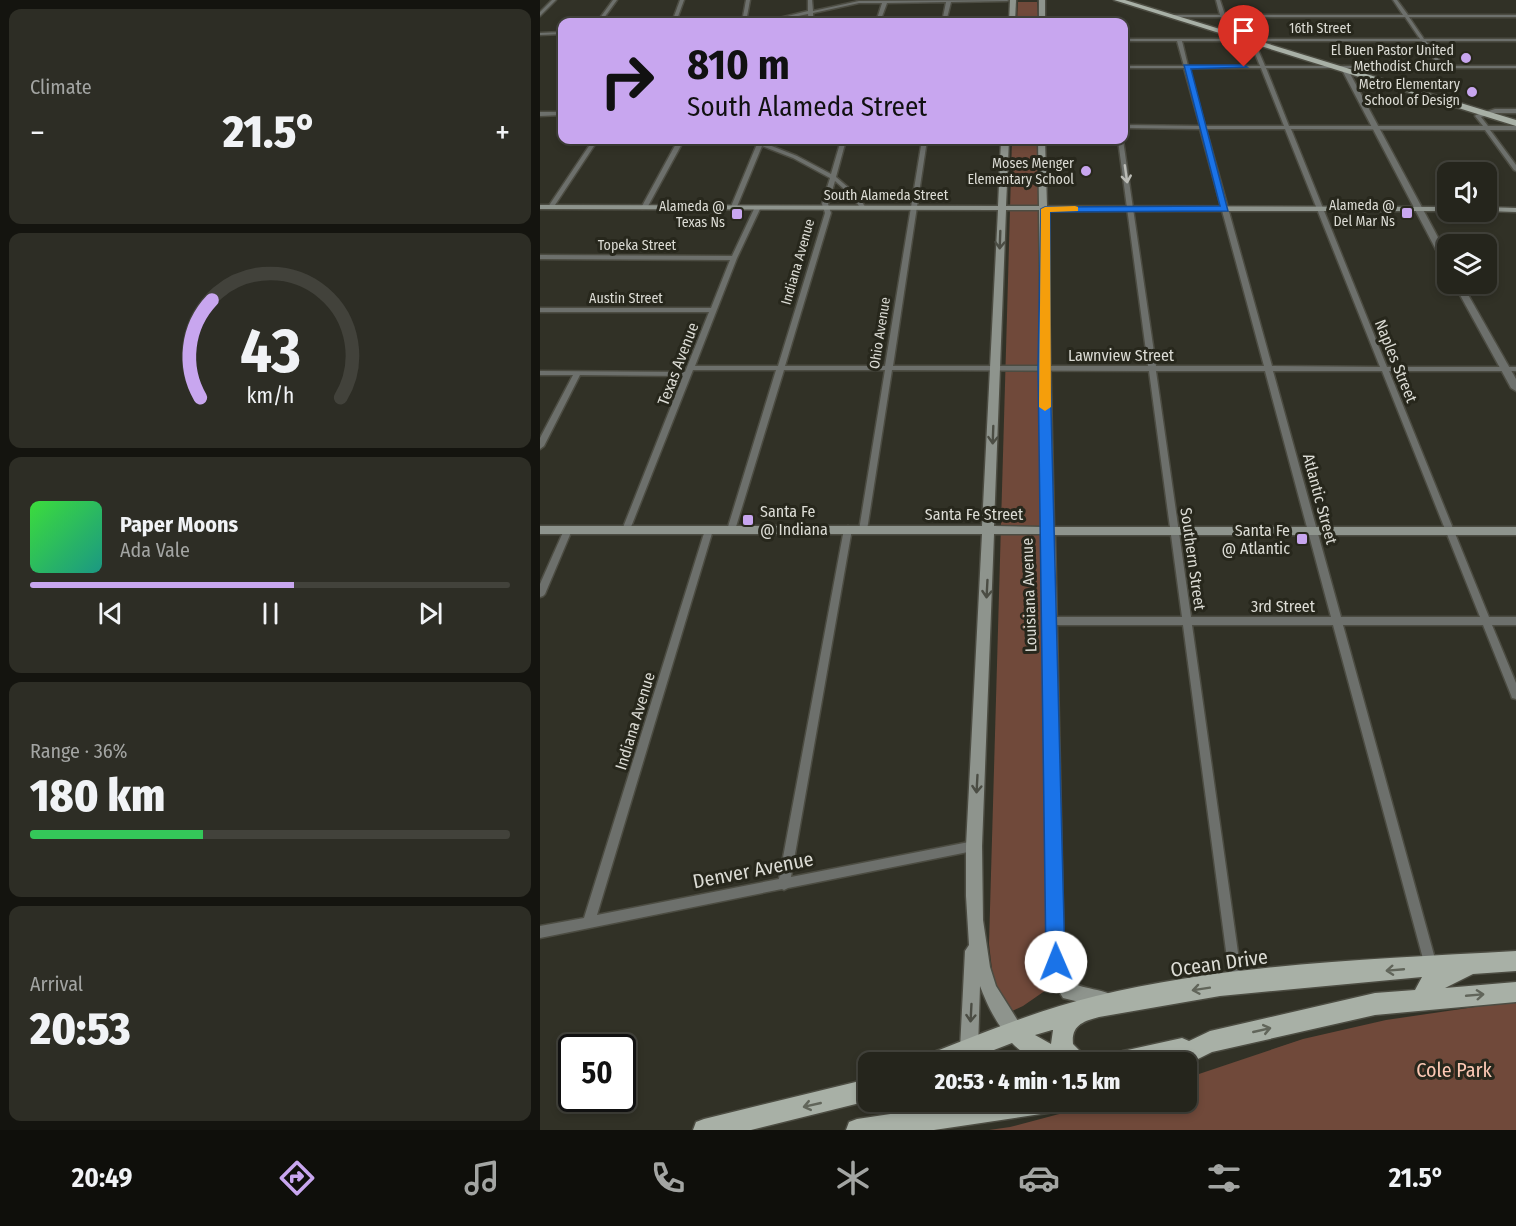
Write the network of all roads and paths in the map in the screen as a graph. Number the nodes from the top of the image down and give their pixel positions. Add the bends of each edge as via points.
1 (554, 0) edge
2 (615, 0) edge
3 (682, 0) edge
4 (748, 0) edge
5 (810, 0) edge
6 (837, 0) edge
7 (867, 0) edge
8 (1007, 0) edge
9 (1012, 0) edge
10 (1042, 0) edge
11 (1118, 0) edge
12 (1218, 0) edge
13 (1395, 0) edge
14 (872, 1) edge
15 (885, 1) edge
16 (949, 1) edge
17 (843, 4) junction
18 (813, 12) junction
19 (540, 15) edge
20 (1406, 15) junction
21 (1171, 16) junction
22 (1223, 16) junction
23 (1516, 16) edge
24 (602, 18) edge
25 (675, 18) edge
26 (745, 18) edge
27 (784, 18) edge
28 (812, 18) edge
29 (879, 18) edge
30 (945, 18) edge
31 (1012, 18) edge
32 (1042, 18) edge
33 (558, 33) edge
34 (540, 34) edge
35 (1228, 34) junction
36 (1128, 40) edge
37 (1179, 40) junction
38 (1248, 40) junction
39 (1424, 40) junction
40 (1516, 40) edge
41 (1128, 67) edge
42 (1186, 67) junction
43 (1263, 67) junction
44 (1443, 67) junction
45 (1516, 67) edge
46 (1344, 68) junction
47 (1516, 111) edge
48 (1483, 113) junction
49 (540, 114) edge
50 (558, 114) edge
51 (1516, 123) edge
52 (1128, 127) edge
53 (1203, 127) junction
54 (1375, 127) junction
55 (1486, 127) junction
56 (1287, 128) junction
57 (1516, 128) edge
58 (592, 144) edge
59 (679, 144) edge
60 (760, 144) edge
61 (767, 144) edge
62 (843, 144) edge
63 (924, 144) edge
64 (1005, 144) edge
65 (1042, 144) edge
66 (1122, 144) edge
67 (1516, 169) edge
68 (833, 178) junction
69 (540, 207) edge
70 (551, 207) junction
71 (644, 208) junction
72 (826, 208) junction
73 (863, 208) junction
74 (915, 208) junction
75 (734, 209) junction
76 (757, 209) junction
77 (1045, 209) junction
78 (1131, 209) junction
79 (1225, 209) junction
80 (1320, 209) junction
81 (1416, 209) junction
82 (1437, 209) edge
83 (1497, 209) edge
84 (1001, 210) junction
85 (1516, 210) edge
86 (1437, 246) edge
87 (540, 257) edge
88 (734, 258) junction
89 (1464, 294) edge
90 (540, 310) edge
91 (713, 310) junction
92 (888, 368) junction
93 (1044, 368) junction
94 (782, 369) junction
95 (1152, 369) junction
96 (1269, 369) junction
97 (1384, 369) junction
98 (1511, 369) edge
99 (690, 371) junction
100 (996, 371) junction
101 (540, 373) edge
102 (578, 374) junction
103 (1516, 387) edge
104 (540, 446) edge
105 (540, 530) edge
106 (568, 530) junction
107 (626, 530) junction
108 (709, 530) junction
109 (731, 530) junction
110 (848, 530) junction
111 (862, 530) junction
112 (1047, 530) junction
113 (1174, 530) junction
114 (990, 531) junction
115 (1313, 531) junction
116 (1450, 531) junction
117 (1516, 531) edge
118 (540, 594) edge
119 (1050, 621) junction
120 (1187, 621) junction
121 (1337, 621) junction
122 (1486, 621) junction
123 (1516, 621) edge
124 (1516, 695) edge
125 (974, 846) junction
126 (784, 885) junction
127 (590, 921) junction
128 (540, 932) edge
129 (974, 935) junction
130 (1516, 961) edge
131 (1485, 963) junction
132 (1431, 966) junction
133 (1236, 983) junction
134 (1516, 992) edge
135 (1423, 1000) junction
136 (1121, 1002) junction
137 (1074, 1014) junction
138 (1016, 1032) junction
139 (1210, 1042) junction
140 (969, 1049) junction
141 (962, 1052) edge
142 (1045, 1052) edge
143 (1065, 1052) edge
144 (1166, 1052) edge
145 (1189, 1052) edge
146 (858, 1092) edge
147 (979, 1112) edge
148 (704, 1130) edge
149 (857, 1130) edge

1 - 19 street
2 - 24 street
3 - 25 street
4 - 26 street
5 - 18 street
6 - 17 street
7 - 14 street
8 - 16 street
9 - 31 main road
10 - 32 main road
11 - 21 main road
12 - 22 street
13 - 20 street
14 - 15 street
14 - 17 street
15 - 16 street
15 - 29 street
16 - 30 street
17 - 18 street
18 - 27 street
18 - 28 street
20 - 22 street
20 - 23 street
20 - 39 street
21 - 22 street
21 - 35 main road
22 - 35 street
33 - 34 street
35 - 38 main road
36 - 37 street, 16th Street
37 - 38 street, 16th Street
37 - 42 street, Atlantic Street
38 - 39 street, 16th Street
38 - 43 street, Naples Street
38 - 46 main road
39 - 40 street, 16th Street
39 - 44 street
41 - 42 street
42 - 43 street
42 - 53 street, Atlantic Street
43 - 46 street
43 - 56 street, Naples Street
44 - 45 street
44 - 46 street
46 - 48 main road
46 - 54 street
47 - 48 street
48 - 51 main road
48 - 55 street via 1478,116
49 - 50 street
52 - 53 street
53 - 56 street
53 - 79 street, Atlantic Street
54 - 55 street
54 - 56 street
54 - 81 street
55 - 57 street
55 - 67 street
56 - 80 street, Naples Street
58 - 70 street
59 - 71 street
60 - 75 street
61 - 68 street
62 - 68 street, Indiana Avenue
63 - 74 street, Ohio Avenue
64 - 84 main road
65 - 77 main road, Louisiana Avenue
66 -> 78 street, Southern Street
68 - 72 street, Indiana Avenue
68 - 73 street
69 - 70 main road, South Alameda Street
70 - 71 main road, South Alameda Street
71 - 75 main road, South Alameda Street
72 - 73 main road, South Alameda Street
72 - 76 main road, South Alameda Street
72 - 94 street, Indiana Avenue via 828,213
73 - 74 main road, South Alameda Street
74 - 84 main road, South Alameda Street
74 - 92 street, Ohio Avenue
75 - 76 main road, South Alameda Street
76 - 88 street, Texas Avenue
77 - 78 main road, South Alameda Street
77 - 84 main road, South Alameda Street
77 - 93 main road, Louisiana Avenue
78 - 79 main road, South Alameda Street
78 - 95 street, Southern Street
79 - 80 main road, South Alameda Street
79 - 96 street, Atlantic Street
80 - 81 main road, South Alameda Street
80 - 97 street, Naples Street
81 - 82 main road, South Alameda Street
81 - 86 street
83 - 85 main road
84 -> 100 main road
87 - 88 street, Topeka Street
88 - 91 street, Texas Avenue
89 - 98 street
90 - 91 street, Austin Street
91 - 99 street, Texas Avenue
92 - 94 street, Lawnview Street
92 - 100 street, Lawnview Street
92 - 111 street, Ohio Avenue
93 - 95 street, Lawnview Street
93 - 100 street, Lawnview Street
93 - 112 main road, Louisiana Avenue
94 - 99 street, Lawnview Street
94 - 109 street, Indiana Avenue
95 - 96 street, Lawnview Street
95 - 113 street, Southern Street
96 - 97 street, Lawnview Street
96 - 115 street, Atlantic Street
97 - 98 street, Lawnview Street
97 - 116 street, Naples Street
98 - 103 street
99 - 102 street, Lawnview Street
99 - 107 street, Texas Avenue
100 -> 114 main road
101 - 102 street, Lawnview Street
102 - 104 street
105 - 106 main road, Santa Fe Street
106 - 107 main road, Santa Fe Street
106 - 118 street
107 - 108 main road, Santa Fe Street
108 - 109 main road, Santa Fe Street
108 - 127 street, Indiana Avenue
109 - 110 main road, Santa Fe Street
110 - 111 main road, Santa Fe Street
110 - 126 street
111 - 114 main road, Santa Fe Street
112 - 113 main road, Santa Fe Street
112 - 114 main road, Santa Fe Street
112 - 119 main road, Louisiana Avenue
113 - 115 main road, Santa Fe Street
113 - 120 street, Southern Street
114 -> 125 main road
115 - 116 main road, Santa Fe Street
115 - 121 street, Atlantic Street
116 - 117 main road, Santa Fe Street
116 - 122 street, Naples Street
119 - 120 street, 3rd Street
119 - 136 main road, Louisiana Avenue via 1057,969 1069,992
120 - 121 street, 3rd Street
120 - 133 street, Southern Street
121 - 122 street, 3rd Street
121 - 132 street, Atlantic Street
122 - 123 street, 3rd Street
122 - 124 street, Naples Street
125 - 126 street, Denver Avenue
125 - 129 main road
126 - 127 street, Denver Avenue
127 - 128 street, Denver Avenue
129 - 138 main road via 991,997
129 -> 140 main road
130 - 131 main road, Ocean Drive
131 - 132 main road, Ocean Drive
131 - 135 main road via 1427,985
132 -> 133 main road, Ocean Drive
133 -> 136 main road, Ocean Drive
135 -> 134 main road
139 -> 135 main road via 1376,1004
136 - 137 main road, Ocean Drive
137 - 138 main road, Ocean Drive
137 - 143 main road via 1066,1022 1060,1041
138 - 140 main road, Ocean Drive
138 - 142 main road via 1028,1044
139 - 144 main road
139 - 145 main road
140 - 141 main road, Ocean Drive
146 -> 148 main road
147 - 149 main road

